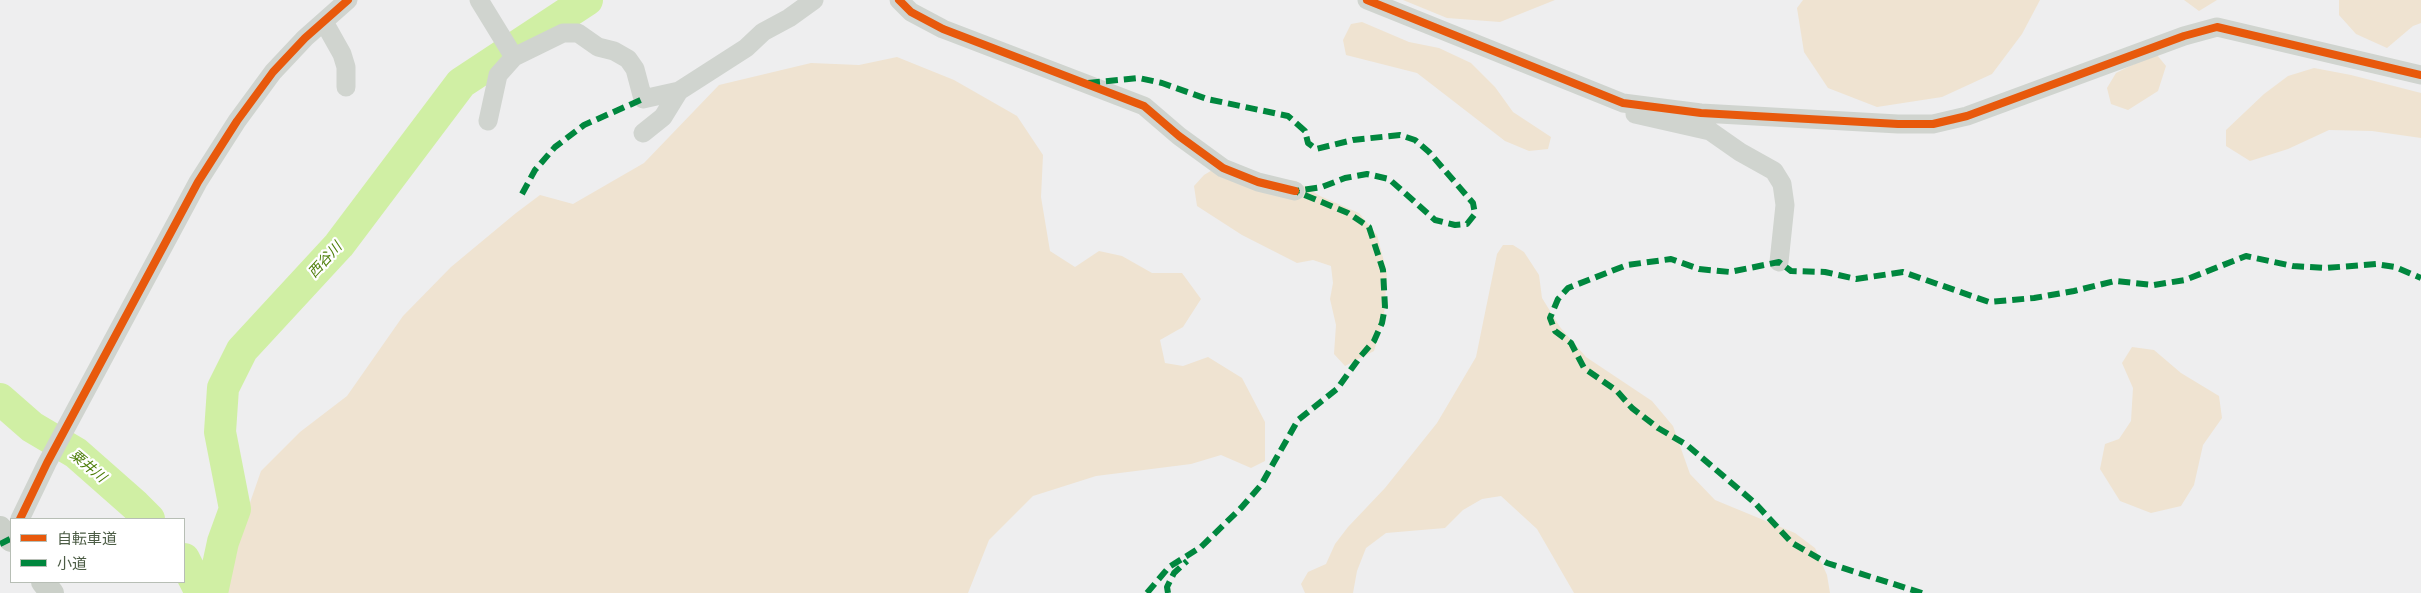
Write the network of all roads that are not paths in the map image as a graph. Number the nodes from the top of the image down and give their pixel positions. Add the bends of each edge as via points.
1 (348, 0) edge
2 (479, 0) edge
3 (814, 0) edge
4 (899, 0) edge
5 (1367, 0) edge
6 (324, 22) junction
7 (510, 51) junction
8 (2421, 75) edge
9 (346, 87) dead end
10 (679, 91) junction
11 (1623, 102) junction
12 (488, 121) dead end
13 (643, 133) dead end
14 (1295, 192) dead end
15 (1778, 262) dead end
16 (19, 518) edge
17 (44, 583) edge
18 (52, 593) edge

1 - 6 street
2 - 7 street
3 - 10 street
4 - 14 street via 911,12 943,30 1144,106 1222,168
5 - 11 street
6 - 9 street via 342,54
6 - 16 street via 273,72 198,182
7 - 10 street via 562,33 578,33 598,47 628,59 635,69 643,99
7 - 12 street via 498,76
8 - 11 street via 2216,27 1967,116 1933,124 1701,113
10 - 13 street via 663,117
11 - 15 street via 1637,116 1710,131 1774,172 1782,184 1785,204
17 - 18 main road

